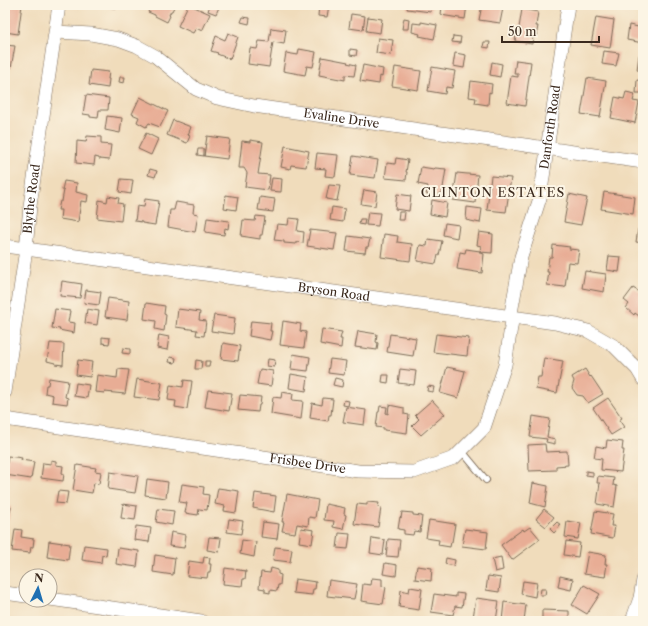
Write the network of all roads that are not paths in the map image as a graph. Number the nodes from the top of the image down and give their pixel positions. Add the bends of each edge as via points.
1 (59, 5) edge
2 (568, 5) edge
3 (56, 32) junction
4 (548, 149) junction
5 (643, 162) edge
6 (5, 246) edge
7 (26, 249) junction
8 (512, 317) junction
9 (643, 379) edge
10 (5, 392) edge
11 (5, 419) edge
12 (461, 450) junction
13 (486, 480) dead end
14 (643, 580) edge
15 (5, 593) edge
16 (18, 595) edge
17 (58, 600) edge
18 (201, 621) edge
19 (632, 621) edge

1 - 3 street, Blythe Road
2 - 4 street, Danforth Road
3 - 4 street, Evaline Drive via 97,35 137,46 155,56 196,89 217,98 254,106
3 - 7 street, Blythe Road
4 - 5 street, Evaline Drive
4 - 8 street, Danforth Road via 540,198 521,257
6 - 7 street, Bryson Road
7 - 8 street, Bryson Road
7 - 10 street, Blythe Road
8 - 9 street, Bryson Road via 588,331 614,346 637,368
8 - 12 street, Frisbee Drive via 505,365 484,428
11 - 12 street, Frisbee Drive via 358,470 414,472 454,458
12 - 13 lane
14 - 19 street
15 - 16 street
17 - 18 street

